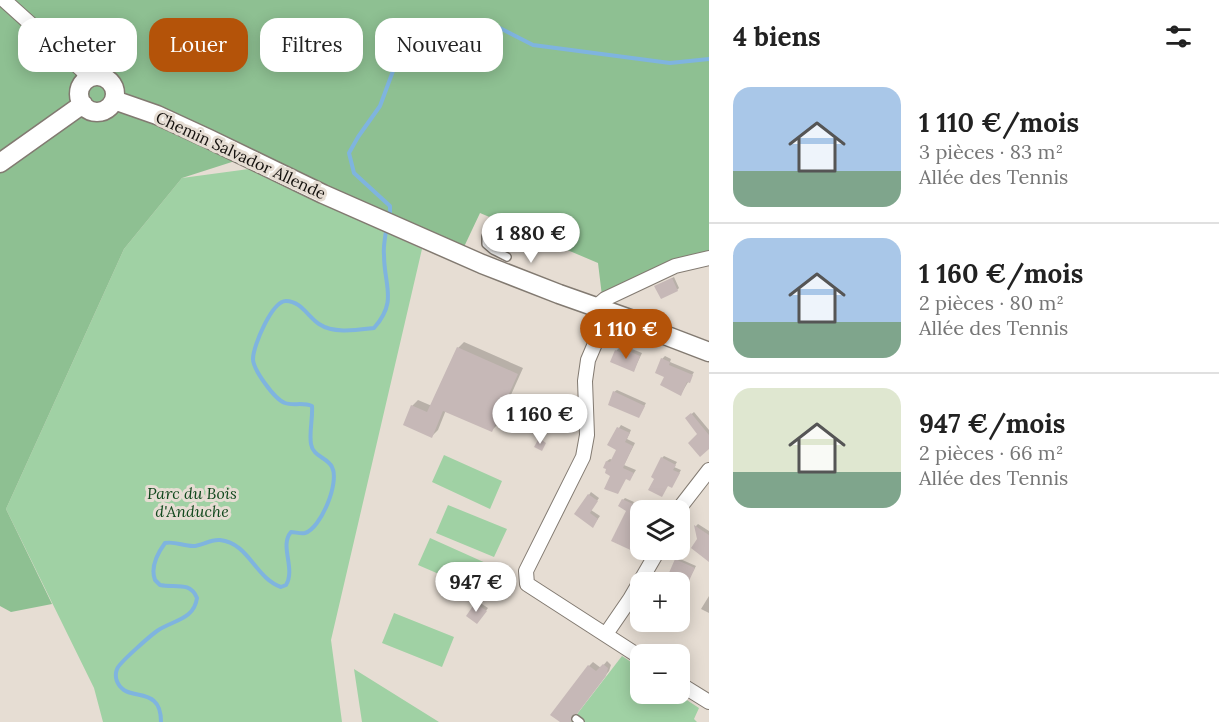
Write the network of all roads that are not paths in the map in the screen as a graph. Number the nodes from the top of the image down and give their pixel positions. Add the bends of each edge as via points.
1 (4, 0) edge
2 (87, 79) junction
3 (114, 100) junction
4 (83, 105) junction
5 (0, 163) edge
6 (489, 230) dead end
7 (507, 257) dead end
8 (709, 258) edge
9 (603, 308) junction
10 (709, 352) edge
11 (709, 470) edge
12 (686, 500) edge
13 (652, 560) edge
14 (606, 634) junction
15 (630, 650) edge
16 (690, 692) edge
17 (708, 706) edge

1 - 2 street via 83,71
2 - 3 street via 98,76 108,80 114,89
2 - 4 street via 80,92
3 - 4 street via 102,111 92,111
3 - 9 street, Chemin Salvador Allende via 501,272
4 - 5 street
6 - 7 lane via 486,244
8 - 9 street via 675,266 605,299
9 - 10 street
9 - 14 street via 585,381 587,435 583,457 526,571 527,584
11 - 12 street
13 - 14 street
14 - 15 street
16 - 17 street

